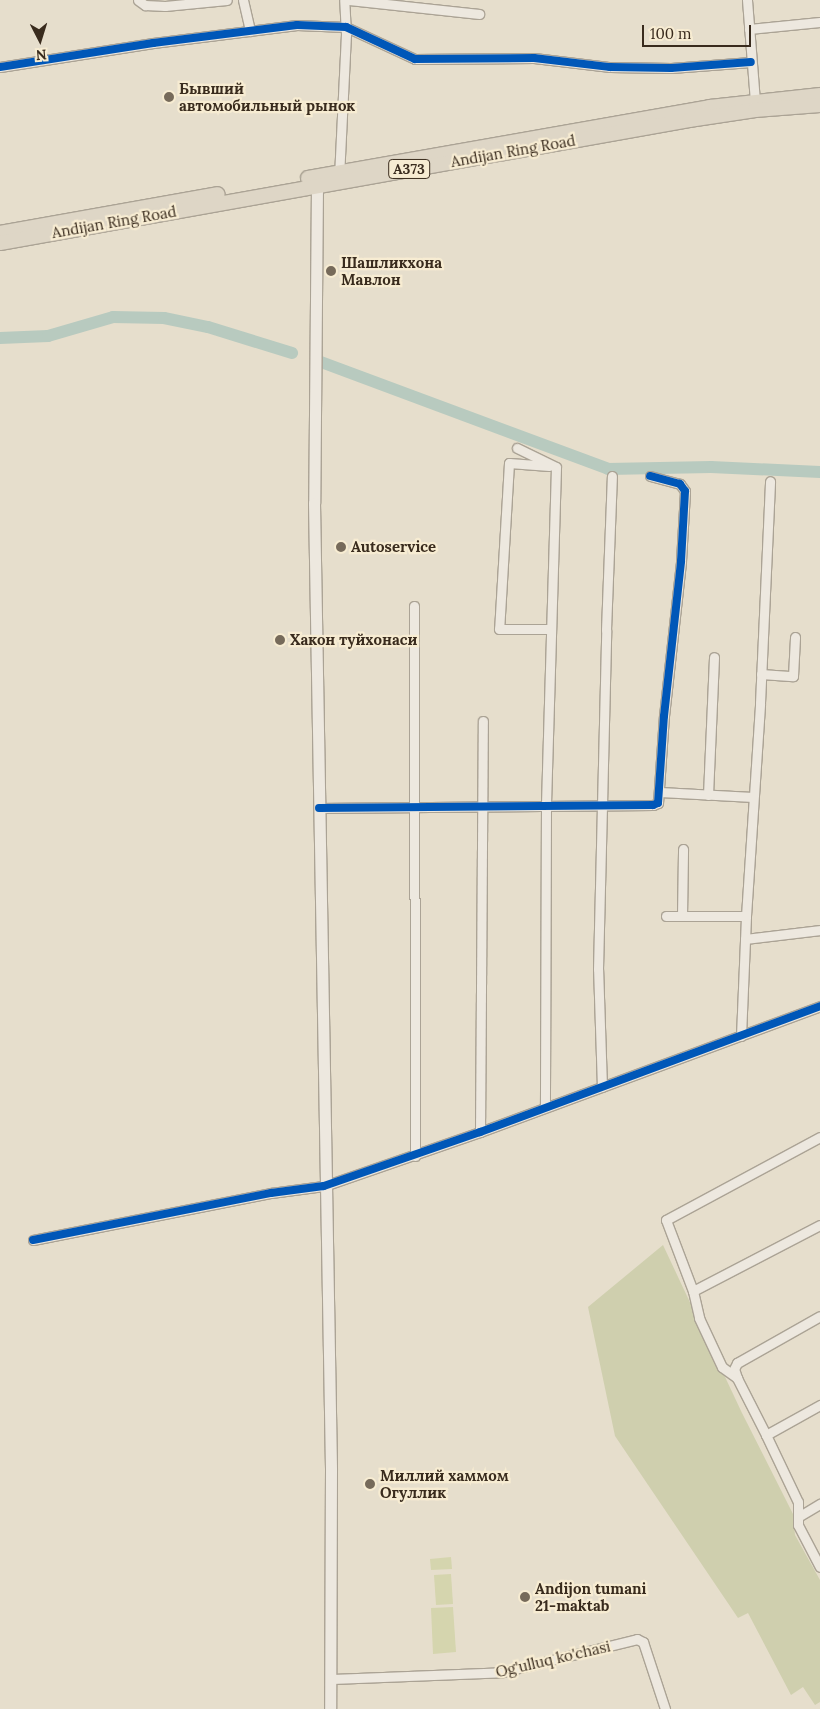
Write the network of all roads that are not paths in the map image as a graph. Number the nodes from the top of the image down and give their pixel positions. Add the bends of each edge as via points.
1 (138, 0) edge
2 (227, 0) edge
3 (344, 0) edge
4 (348, 0) edge
5 (747, 0) edge
6 (244, 5) edge
7 (434, 5) edge
8 (479, 14) dead end
9 (820, 22) edge
10 (346, 27) junction
11 (250, 29) junction
12 (749, 29) junction
13 (751, 62) junction
14 (0, 67) edge
15 (820, 95) edge
16 (756, 101) junction
17 (820, 105) edge
18 (339, 177) junction
19 (315, 182) junction
20 (0, 233) edge
21 (0, 243) edge
22 (517, 448) dead end
23 (554, 467) junction
24 (612, 476) dead end
25 (650, 476) dead end
26 (770, 481) dead end
27 (414, 606) dead end
28 (550, 629) junction
29 (795, 637) dead end
30 (714, 657) dead end
31 (761, 674) junction
32 (482, 721) dead end
33 (660, 792) junction
34 (708, 795) junction
35 (753, 797) junction
36 (415, 805) junction
37 (546, 806) junction
38 (602, 806) junction
39 (482, 807) junction
40 (319, 808) junction
41 (683, 849) dead end
42 (666, 916) dead end
43 (682, 916) junction
44 (746, 916) junction
45 (820, 930) edge
46 (745, 939) junction
47 (820, 1006) edge
48 (741, 1036) junction
49 (602, 1087) junction
50 (545, 1108) junction
51 (480, 1132) junction
52 (820, 1137) edge
53 (415, 1156) junction
54 (324, 1186) junction
55 (820, 1225) edge
56 (33, 1240) dead end
57 (692, 1291) junction
58 (820, 1316) edge
59 (737, 1378) junction
60 (820, 1405) edge
61 (766, 1435) junction
62 (820, 1504) edge
63 (798, 1517) junction
64 (820, 1567) edge
65 (332, 1678) junction
66 (330, 1709) edge
67 (665, 1709) edge

1 - 2 street via 145,5 165,6
3 - 10 street
4 - 7 street
5 - 12 street
6 - 11 street
7 - 8 street
9 - 12 street
10 - 11 street via 297,25
10 - 13 street via 415,58 534,58 610,67 671,68
10 - 18 street
11 - 14 street
12 - 13 street
13 - 16 street
15 - 16 highway, Andijan Ring Road / A373
16 - 18 highway, Andijan Ring Road / A373 via 702,108
17 - 18 highway, Andijan Ring Road / A373 via 755,110
18 - 19 highway, Andijan Ring Road / A373
19 - 20 highway, Andijan Ring Road / A373
19 - 21 highway, Andijan Ring Road / A373
19 - 40 main road via 314,503
22 - 23 street
23 - 28 street
23 - 28 street via 509,463 499,629
24 - 38 street
25 - 33 street via 680,484 685,491
26 - 31 street
27 - 36 street
28 - 37 street
29 - 31 street via 792,676
30 - 34 street
31 - 35 street
32 - 39 street
33 - 34 street
33 - 38 street via 658,803 653,805
34 - 35 street
35 - 44 street
36 - 39 street
36 - 40 street
36 - 53 street
37 - 38 street
37 - 39 street
37 - 50 street
38 - 49 street via 598,969
39 - 51 street
40 - 54 main road
41 - 43 street
42 - 43 street
43 - 44 street
44 - 46 street
45 - 46 street
46 - 48 street
47 - 48 street
48 - 49 street
49 - 50 street
50 - 51 street
51 - 53 street
52 - 57 street via 666,1220
53 - 54 street
54 - 56 street via 271,1193
54 - 65 main road
55 - 57 street
57 - 59 street via 699,1318 722,1367
58 - 59 street via 737,1362 734,1369
59 - 61 street
60 - 61 street
61 - 63 street via 798,1502
62 - 63 street
63 - 64 street via 798,1525
65 - 66 main road
65 - 67 street, Og'ulluq ko'chasi via 503,1672 637,1639 643,1642

